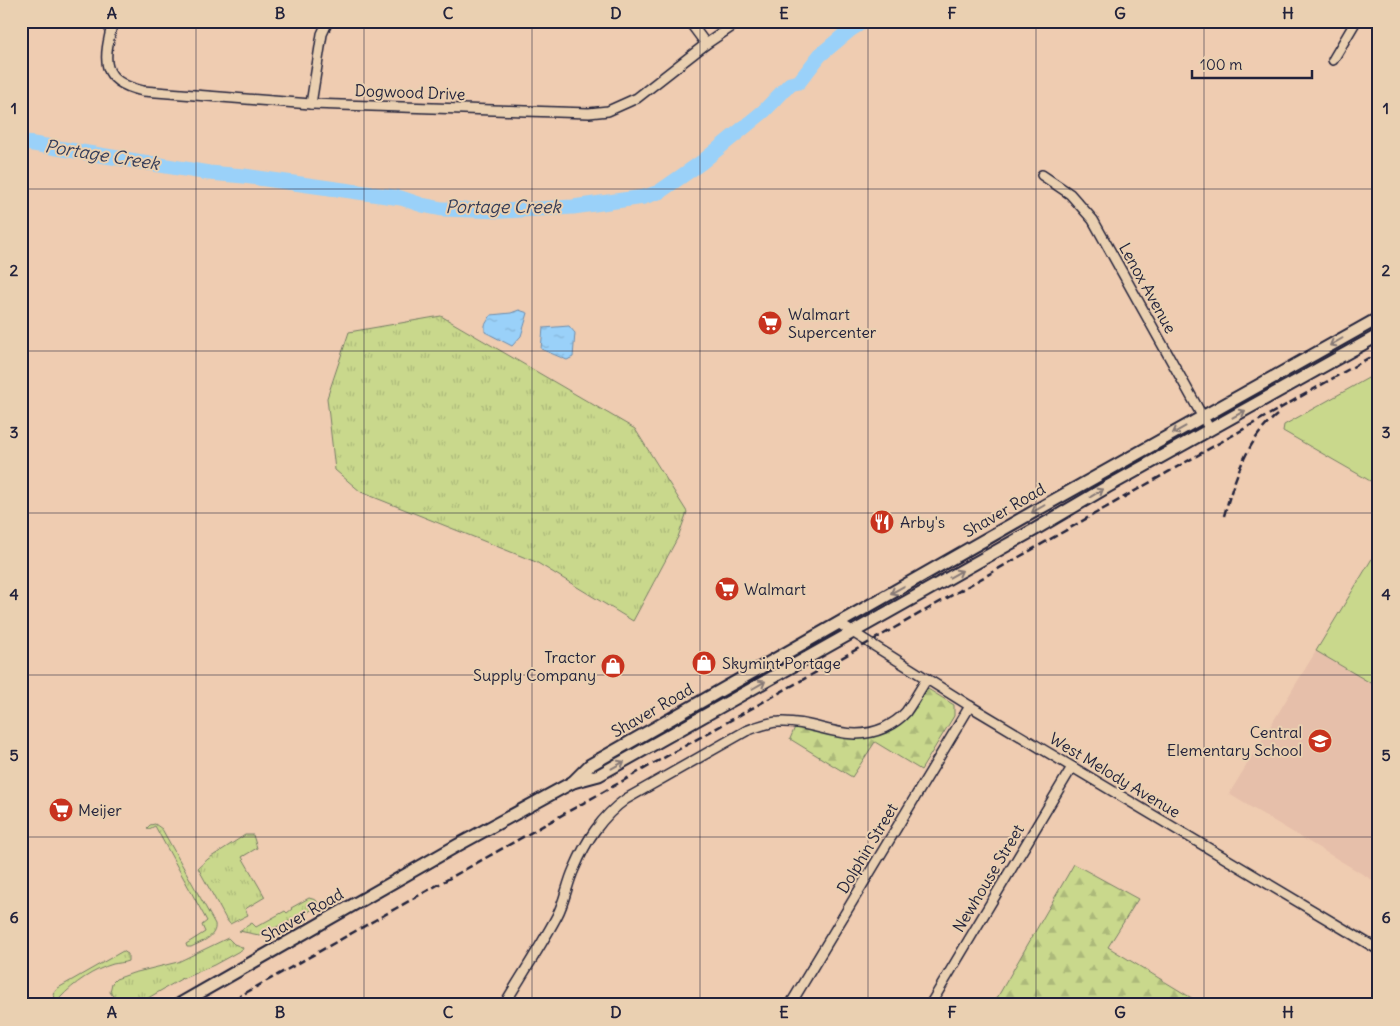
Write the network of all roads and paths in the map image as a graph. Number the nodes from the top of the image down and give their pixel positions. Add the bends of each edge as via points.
1 (113, 21) edge
2 (328, 21) edge
3 (689, 21) edge
4 (740, 21) edge
5 (1356, 21) edge
6 (706, 44) junction
7 (1333, 60) dead end
8 (311, 104) junction
9 (1042, 175) dead end
10 (1379, 318) edge
11 (1379, 335) edge
12 (1203, 417) junction
13 (1210, 430) junction
14 (838, 623) junction
15 (852, 632) junction
16 (926, 680) junction
17 (970, 706) junction
18 (1072, 767) junction
19 (573, 782) junction
20 (1379, 950) edge
21 (178, 1005) edge
22 (504, 1005) edge
23 (790, 1005) edge
24 (930, 1005) edge

1 - 8 street, Dogwood Drive via 106,56 111,75 129,88 153,93
2 - 8 street via 321,42
3 - 6 street
4 - 6 street, Dogwood Drive
5 - 7 street
6 - 8 street, Dogwood Drive via 636,98 608,110 589,113
9 - 12 street, Lenox Avenue via 1070,194 1094,220
10 -> 12 main road, Shaver Road
13 -> 11 main road, Shaver Road
12 - 13 street, Lenox Avenue
12 -> 14 main road, Shaver Road
15 -> 13 main road, Shaver Road
14 - 15 street, West Melody Avenue
14 - 19 main road, Shaver Road via 590,765
15 - 16 street, West Melody Avenue
19 -> 15 main road, Shaver Road via 599,776
16 - 17 street, West Melody Avenue
16 - 22 street via 906,712 879,730 856,735 781,721 768,723 746,731 611,810 582,852 558,914
17 - 18 street, West Melody Avenue
17 - 23 street, Dolphin Street
18 - 20 street, West Melody Avenue
18 - 24 street, Newhouse Street
19 - 21 main road, Shaver Road

